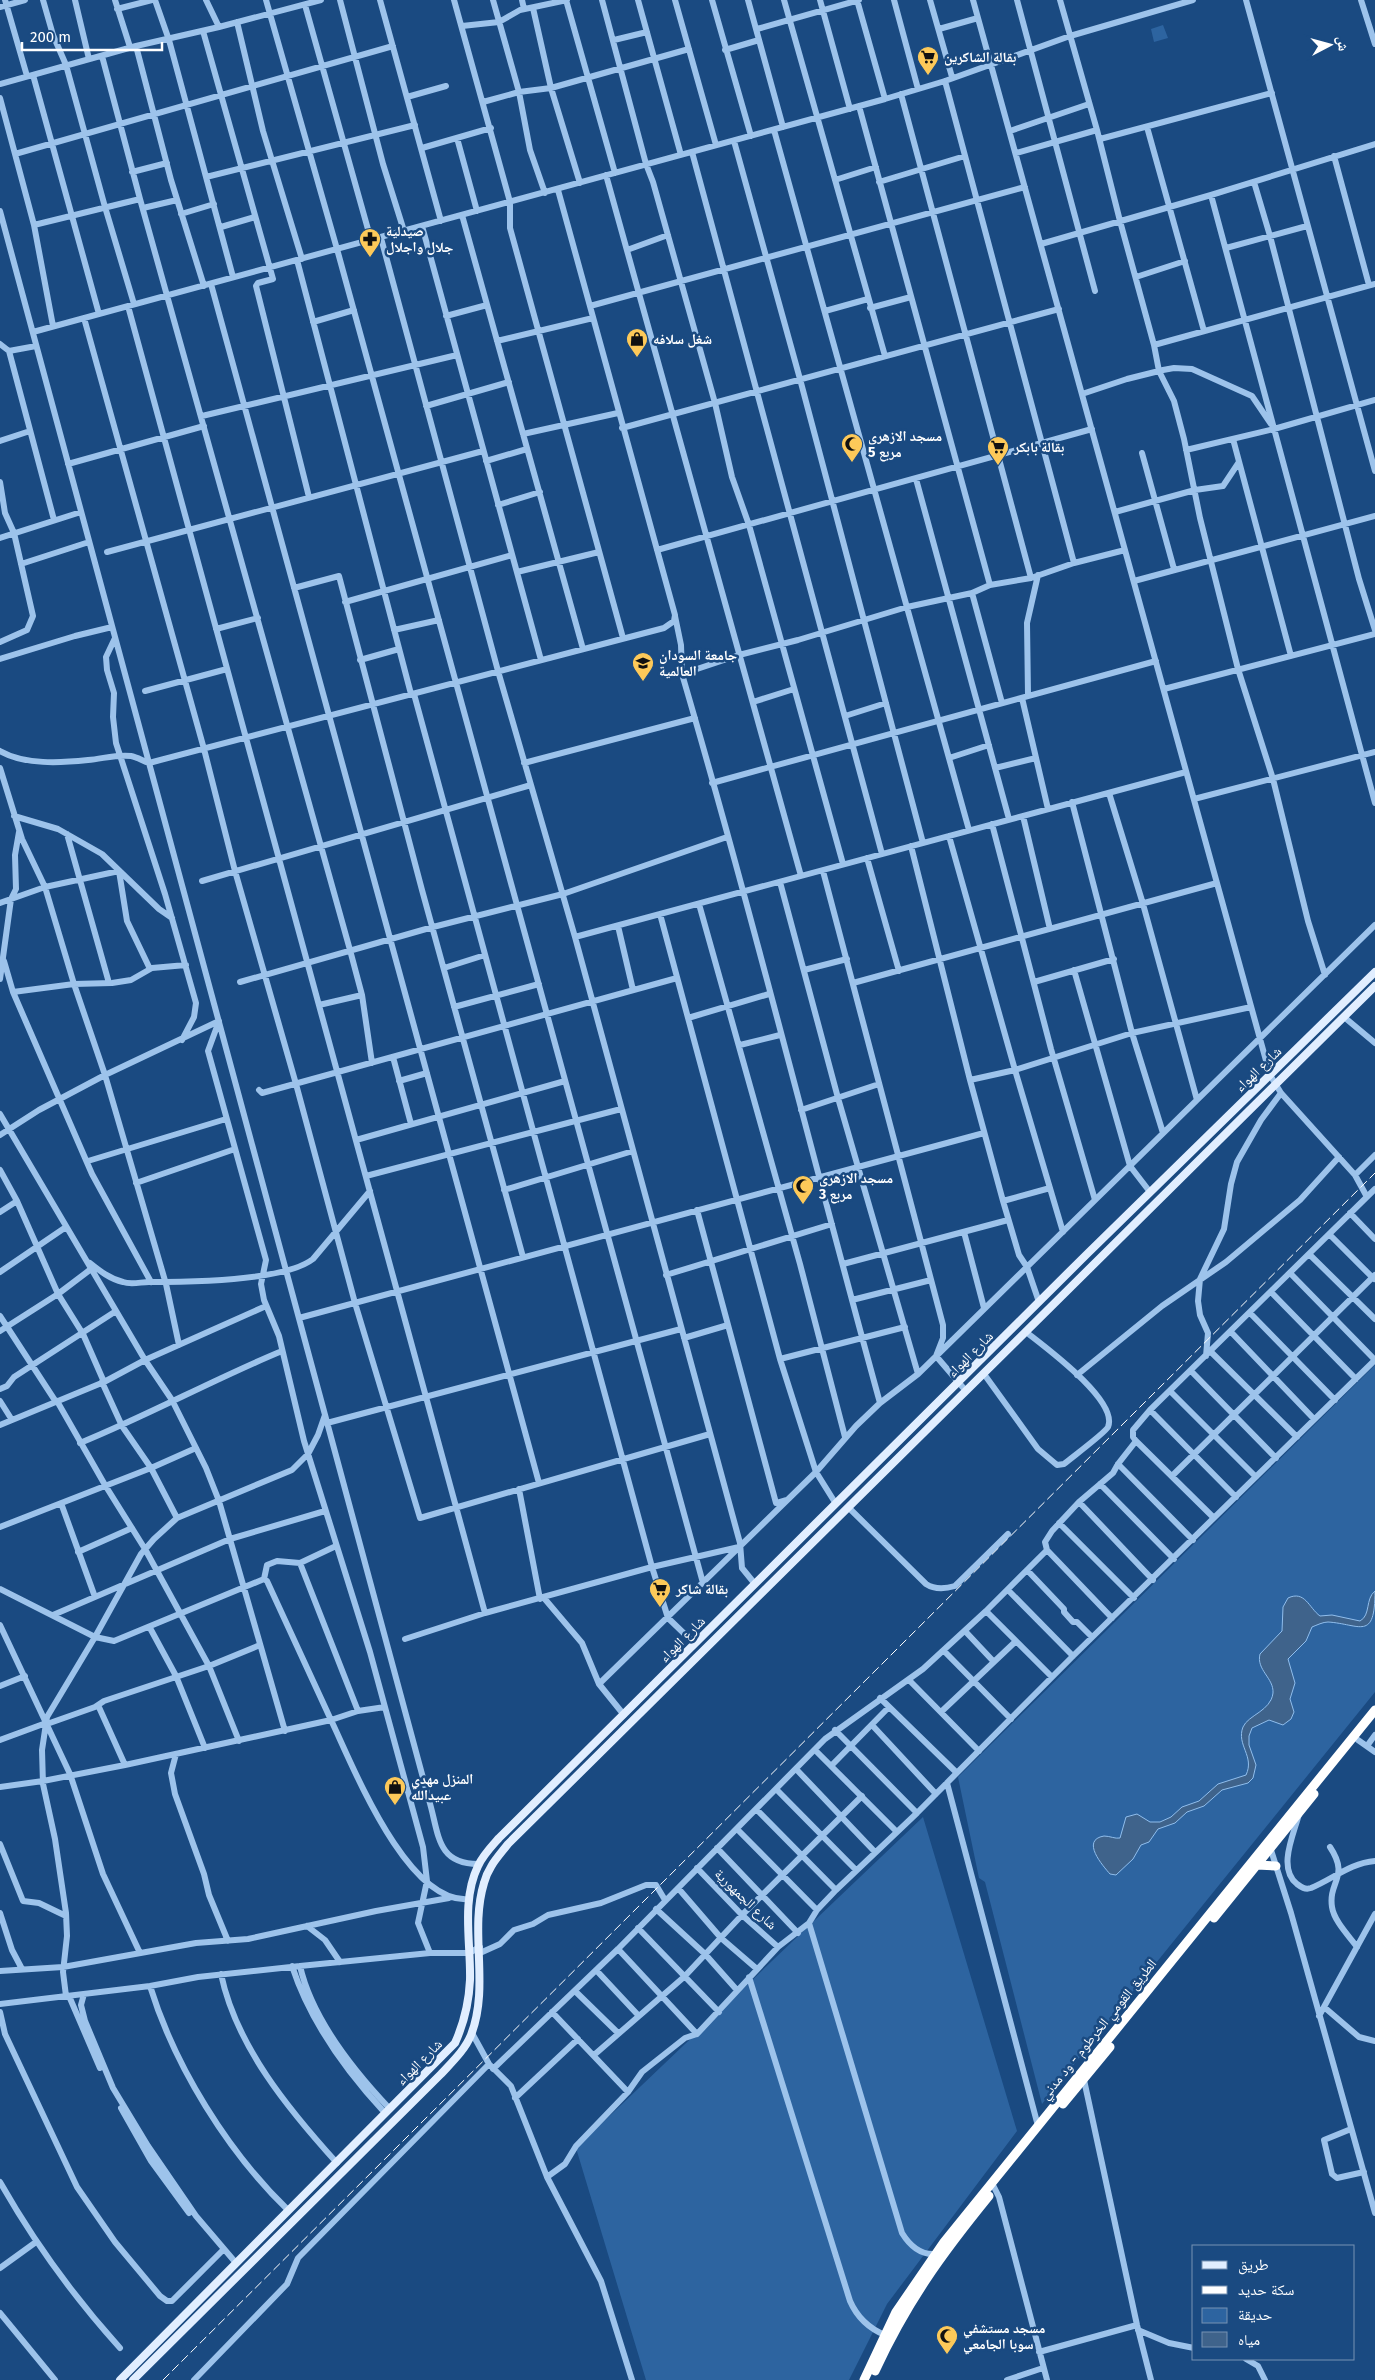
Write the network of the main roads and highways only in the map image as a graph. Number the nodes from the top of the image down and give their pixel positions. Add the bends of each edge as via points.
1 (1375, 972) edge
2 (1375, 986) edge
3 (1375, 1710) edge
4 (1375, 1719) edge
5 (1269, 1845) junction
6 (1257, 1865) junction
7 (1276, 1866) road end
8 (994, 2186) junction
9 (120, 2380) edge
10 (133, 2380) edge
11 (864, 2380) edge
12 (870, 2380) edge

1 - 9 main road, شارع الهواء via 498,1838 478,1864 471,1886 467,2005 455,2043
2 - 10 main road, شارع الهواء via 496,1857 481,1895 478,2002 472,2033 460,2052
3 - 5 highway, الطريق القومي الخرطوم - ود مدني
4 - 5 highway, الطريق القومي الخرطوم - ود مدني
5 - 6 highway, الطريق القومي الخرطوم - ود مدني
5 - 8 highway, الطريق القومي الخرطوم - ود مدني via 1038,2126
6 - 7 highway
6 - 8 highway, الطريق القومي الخرطوم - ود مدني
8 - 11 highway, الطريق القومي الخرطوم - ود مدني via 927,2264 896,2312
8 - 12 highway, الطريق القومي الخرطوم - ود مدني via 915,2294

